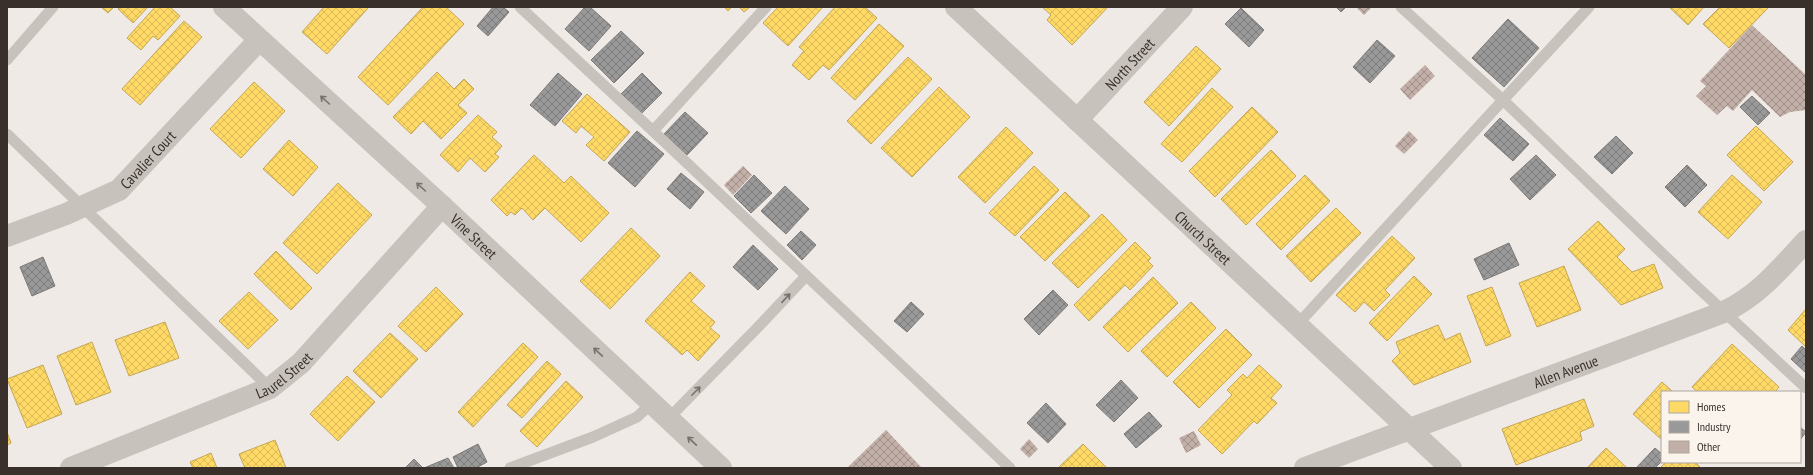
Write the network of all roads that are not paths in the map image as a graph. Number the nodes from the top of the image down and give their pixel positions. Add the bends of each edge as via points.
1 (53, 7) edge
2 (224, 7) edge
3 (520, 7) edge
4 (766, 7) edge
5 (956, 7) edge
6 (1182, 7) edge
7 (1401, 7) edge
8 (1589, 7) edge
9 (259, 40) junction
10 (7, 60) edge
11 (1503, 100) junction
12 (1077, 120) junction
13 (653, 131) junction
14 (7, 134) edge
15 (82, 206) junction
16 (442, 206) junction
17 (7, 236) edge
18 (1806, 241) edge
19 (806, 276) junction
20 (1724, 312) junction
21 (1298, 324) junction
22 (270, 388) junction
23 (1806, 388) edge
24 (652, 403) junction
25 (668, 419) junction
26 (1410, 430) junction
27 (71, 468) edge
28 (510, 468) edge
29 (721, 468) edge
30 (1010, 468) edge
31 (1305, 468) edge
32 (1451, 468) edge

1 - 10 lane
2 - 9 street, Vine Street
3 - 13 lane
4 - 13 lane
5 - 12 street, Church Street
6 - 12 street, North Street
7 - 11 lane
8 - 11 lane
9 - 15 street, Cavalier Court via 119,190
16 -> 9 street, Vine Street
11 - 20 lane
11 - 21 lane
12 - 21 street, Church Street
13 - 19 lane
14 - 15 lane
15 - 17 street, Cavalier Court
15 - 22 lane
16 - 22 street, Laurel Street via 301,363
24 -> 16 street, Vine Street
18 - 20 street, Allen Avenue via 1770,281 1740,304
25 -> 19 lane
19 - 30 lane
20 - 23 lane
20 - 26 street, Allen Avenue
21 - 26 street, Church Street
22 - 27 street, Laurel Street
24 - 25 street, Vine Street
24 - 28 lane via 637,417 593,437
29 -> 25 street, Vine Street
26 - 31 street, Allen Avenue
26 - 32 street, Church Street

